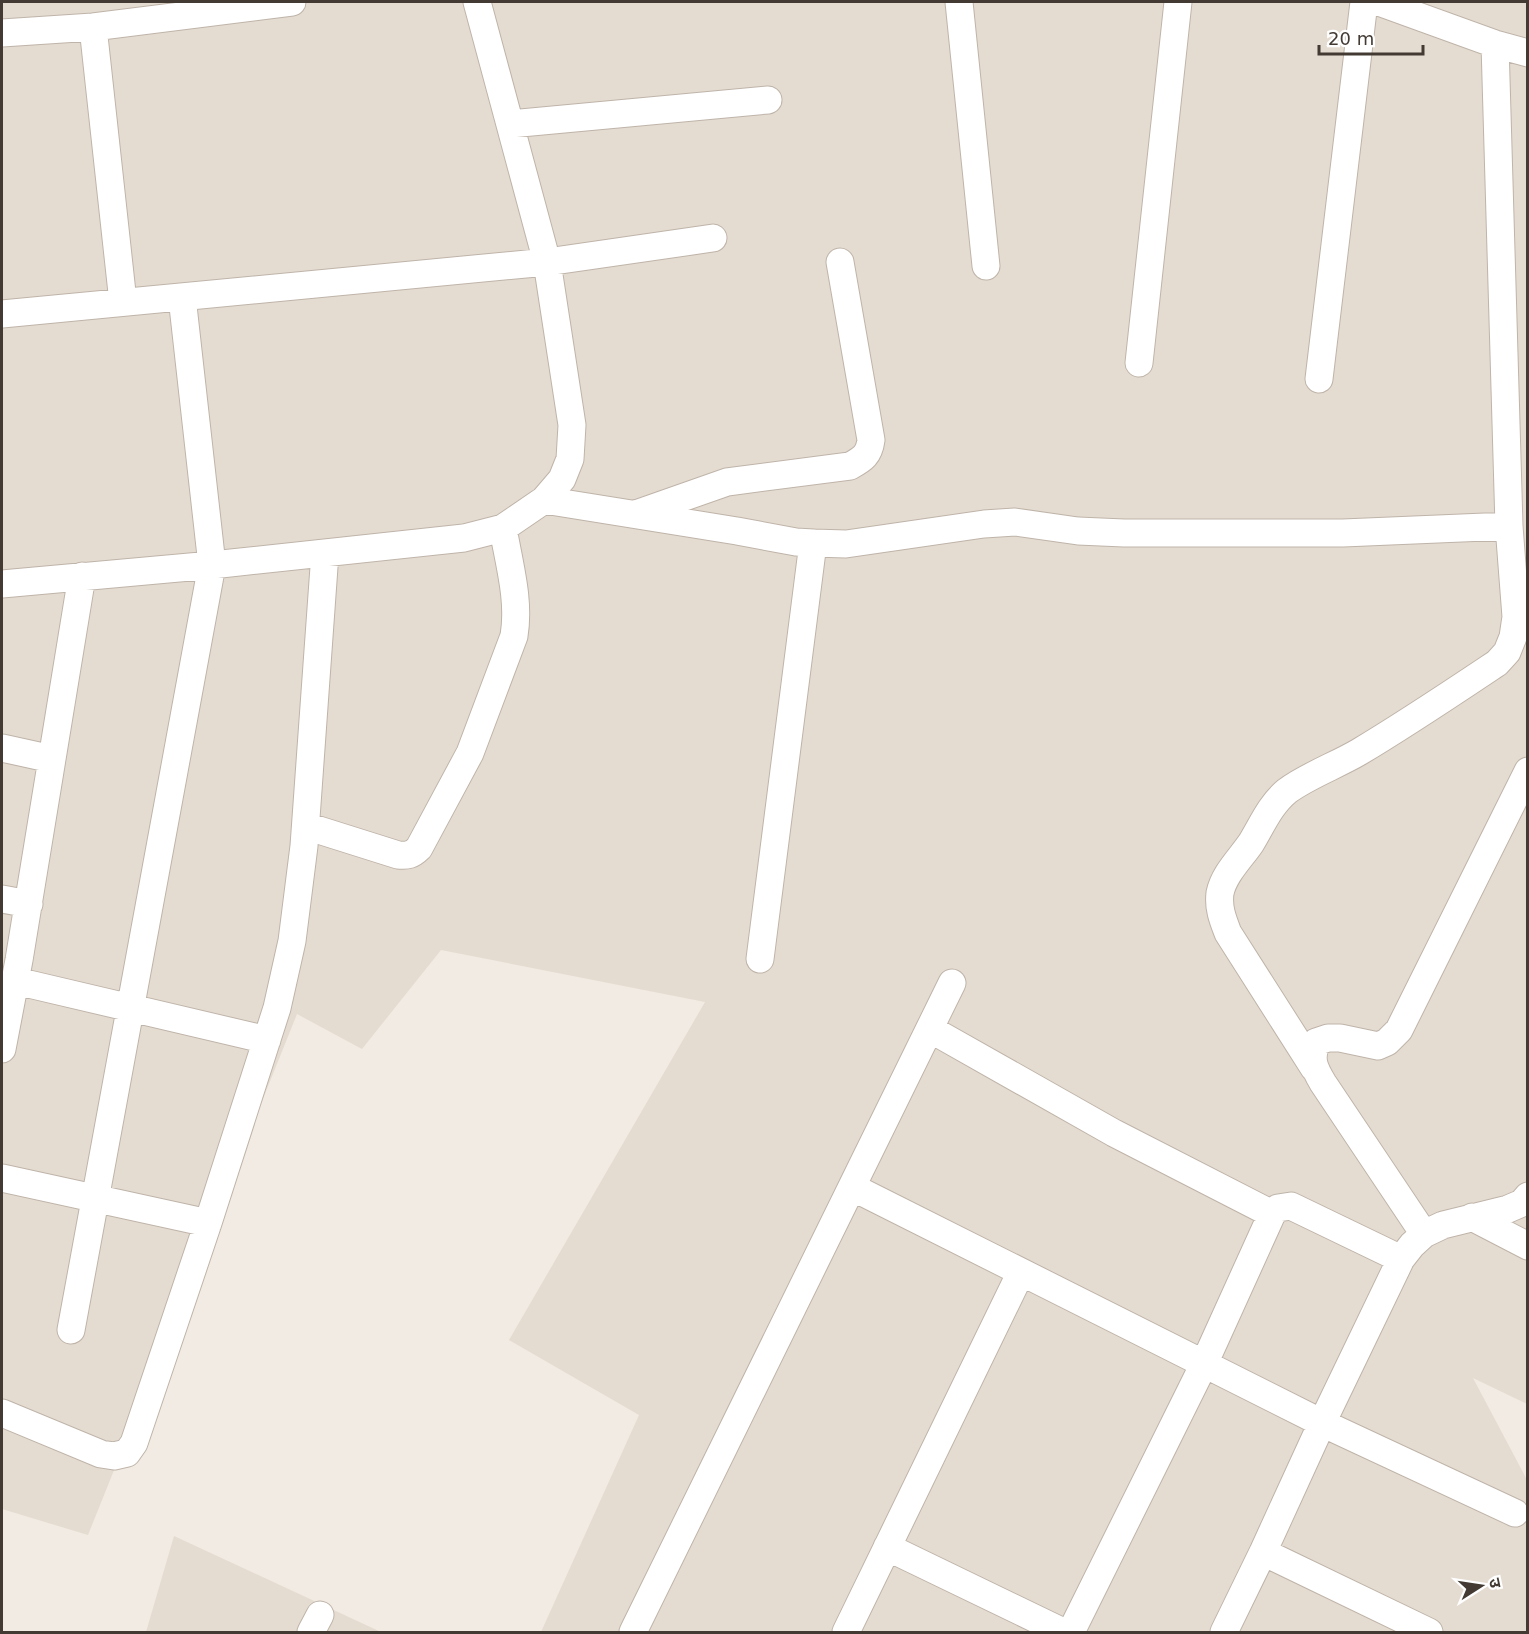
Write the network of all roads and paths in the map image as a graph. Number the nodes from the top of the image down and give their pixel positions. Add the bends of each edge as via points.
1 (292, 2) edge
2 (477, 2) edge
3 (959, 2) edge
4 (1178, 2) edge
5 (1364, 2) edge
6 (1379, 2) edge
7 (93, 27) junction
8 (2, 33) edge
9 (1495, 44) junction
10 (1527, 53) edge
11 (768, 100) dead end
12 (510, 124) junction
13 (713, 238) dead end
14 (548, 262) junction
15 (840, 262) dead end
16 (986, 266) dead end
17 (182, 297) junction
18 (123, 302) junction
19 (2, 314) edge
20 (1139, 363) dead end
21 (1319, 379) dead end
22 (544, 500) junction
23 (635, 514) junction
24 (1509, 526) junction
25 (503, 528) junction
26 (813, 543) junction
27 (324, 553) junction
28 (212, 565) junction
29 (82, 576) junction
30 (2, 584) edge
31 (2, 748) edge
32 (52, 759) junction
33 (1527, 771) edge
34 (306, 826) junction
35 (2, 899) edge
36 (29, 904) junction
37 (760, 959) dead end
38 (16, 981) junction
39 (952, 983) dead end
40 (129, 1008) junction
41 (930, 1029) junction
42 (267, 1040) junction
43 (2, 1049) edge
44 (1314, 1068) junction
45 (2, 1178) edge
46 (852, 1187) junction
47 (1527, 1196) edge
48 (95, 1198) junction
49 (1272, 1214) junction
50 (1472, 1217) junction
51 (208, 1222) junction
52 (1424, 1234) junction
53 (1527, 1246) edge
54 (1401, 1259) junction
55 (1021, 1272) junction
56 (70, 1330) dead end
57 (1204, 1364) junction
58 (2, 1413) edge
59 (1322, 1423) junction
60 (1515, 1514) dead end
61 (887, 1547) junction
62 (1263, 1552) junction
63 (633, 1632) edge
64 (846, 1632) edge
65 (1063, 1632) edge
66 (1071, 1632) edge
67 (1224, 1632) edge
68 (1430, 1632) edge

1 - 7 street
2 - 12 street
3 - 16 street
4 - 20 street
5 - 21 street
6 - 9 street
7 - 8 street
7 - 18 street
9 - 10 street
9 - 24 street
11 - 12 street
12 - 14 street
13 - 14 street
14 - 17 street
14 - 22 street via 572,425 570,459 562,479
15 - 23 street via 870,451 850,466 727,482
17 - 18 street
17 - 28 street
18 - 19 street
22 - 23 street
22 - 25 street
23 - 26 street
24 - 26 street via 1343,533 1124,533 1001,522 846,543
24 - 44 street via 1516,617 1507,652 1497,663 1397,729 1286,792 1263,820 1220,891 1219,904 1228,933
25 - 27 street via 464,538
25 - 34 street via 516,604 514,636 470,753 418,849 407,856 398,855
26 - 37 street
27 - 28 street
27 - 34 street
28 - 29 street
28 - 40 street
29 - 30 street
29 - 32 street
31 - 32 street
32 - 36 street
33 - 44 street via 1399,1030 1378,1046 1340,1038 1316,1042
34 - 42 street via 292,940
35 - 36 street
36 - 38 street
38 - 40 street
38 - 43 street
39 - 41 street
40 - 42 street
40 - 48 street
41 - 46 street
41 - 49 street via 1114,1133
42 - 51 street
44 - 52 street
45 - 48 street
46 - 55 street
46 - 63 street
47 - 50 street via 1508,1209
48 - 51 street
48 - 56 street
49 - 54 street via 1278,1208 1291,1206
49 - 57 street
50 - 52 street
50 - 53 street
51 - 58 street via 134,1443 127,1453 101,1454
52 - 54 street
54 - 59 street
55 - 57 street
55 - 61 street
57 - 59 street
57 - 66 street
59 - 60 street
59 - 62 street
61 - 64 street
61 - 65 street
62 - 67 street
62 - 68 street

